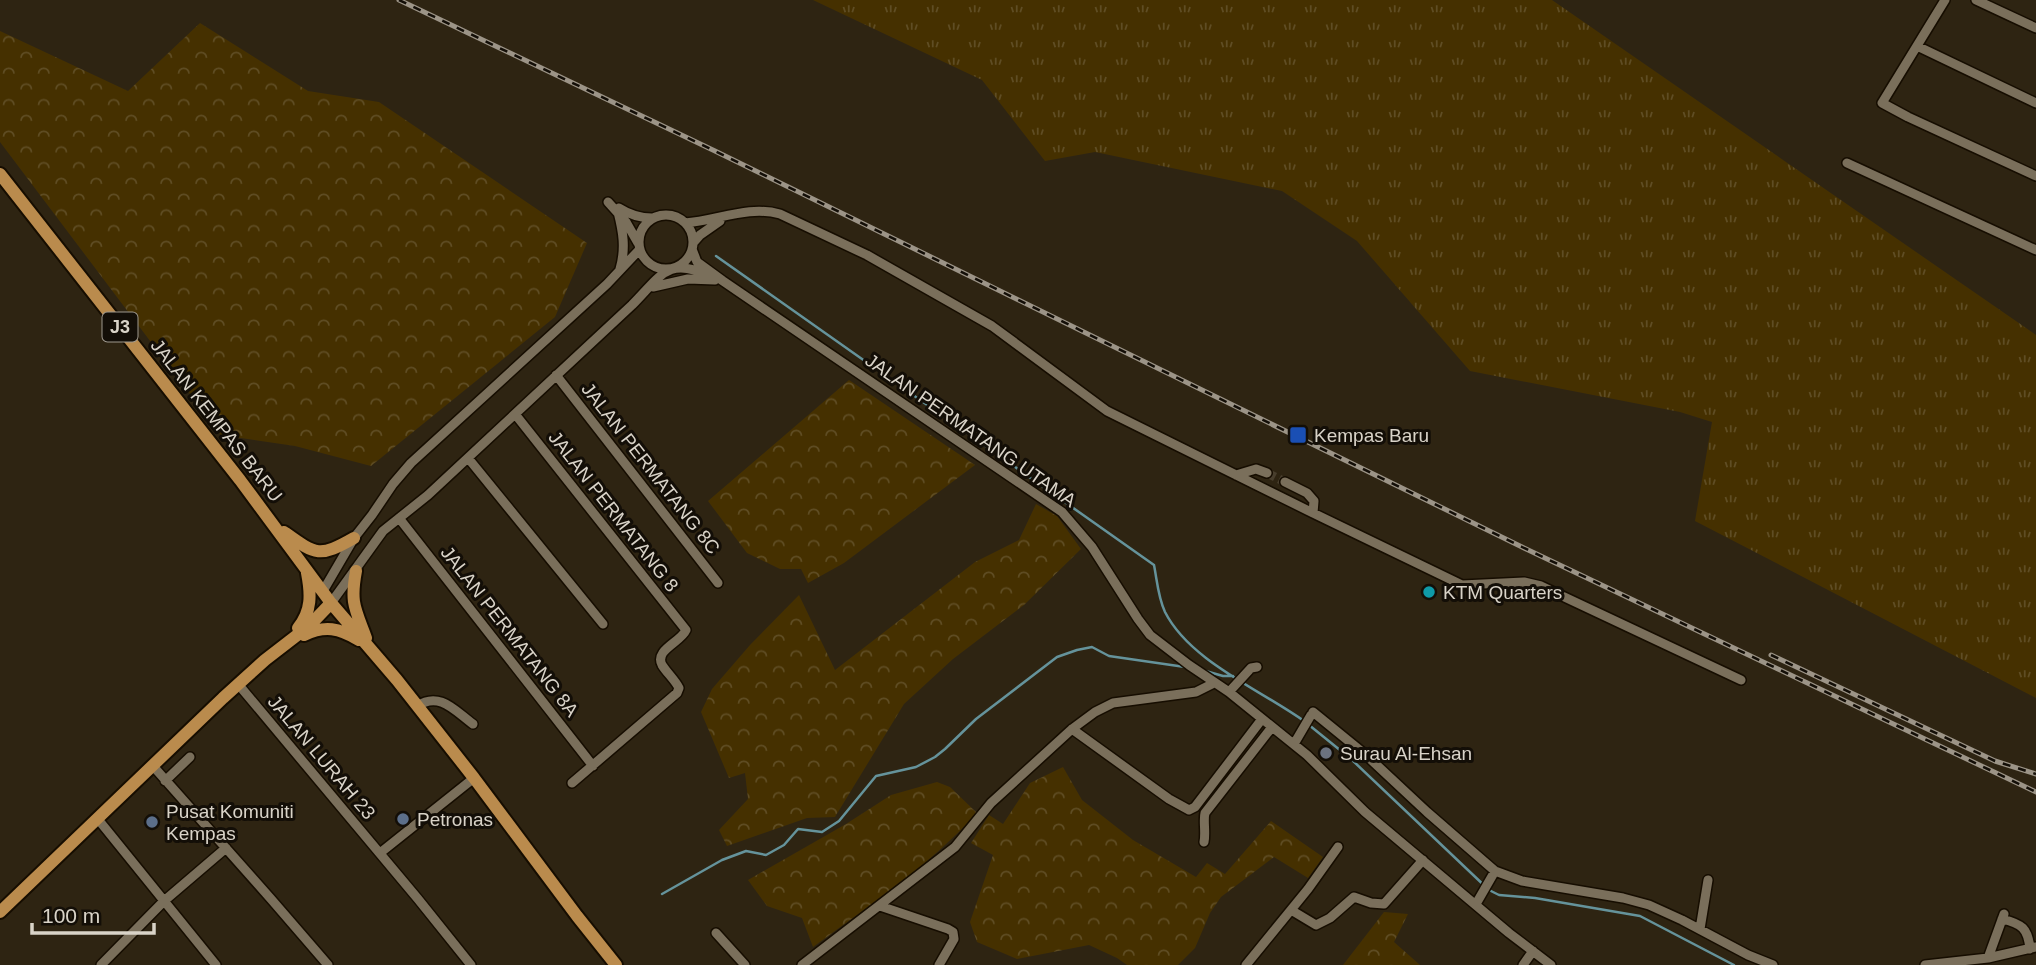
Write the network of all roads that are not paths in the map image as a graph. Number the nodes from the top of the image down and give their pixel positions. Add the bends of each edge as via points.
1 (1945, 0) edge
2 (1976, 0) edge
3 (2036, 28) edge
4 (1917, 46) junction
5 (2036, 103) edge
6 (1847, 163) dead end
7 (0, 174) edge
8 (2036, 176) edge
9 (618, 212) junction
10 (728, 216) junction
11 (653, 218) junction
12 (685, 223) junction
13 (692, 246) junction
14 (639, 247) junction
15 (2036, 250) edge
16 (676, 267) junction
17 (620, 271) junction
18 (723, 281) junction
19 (650, 288) junction
20 (556, 375) junction
21 (515, 414) junction
22 (468, 458) junction
23 (1266, 473) tunnel mouth
24 (1236, 475) junction
25 (1285, 482) tunnel mouth
26 (1313, 513) junction
27 (399, 518) junction
28 (275, 526) junction
29 (354, 538) junction
30 (306, 568) junction
31 (356, 571) junction
32 (718, 583) dead end
33 (323, 591) junction
34 (331, 603) junction
35 (603, 624) dead end
36 (309, 626) junction
37 (288, 643) junction
38 (368, 645) junction
39 (1253, 669) dead end
40 (1210, 680) junction
41 (1741, 680) dead end
42 (237, 684) junction
43 (1231, 689) junction
44 (417, 706) junction
45 (1262, 719) junction
46 (473, 724) dead end
47 (1272, 727) junction
48 (1072, 729) junction
49 (1294, 744) junction
50 (190, 757) dead end
51 (153, 766) junction
52 (593, 766) junction
53 (474, 778) junction
54 (165, 781) junction
55 (572, 783) dead end
56 (97, 818) junction
57 (1204, 842) dead end
58 (1338, 847) dead end
59 (226, 848) junction
60 (380, 853) junction
61 (1423, 860) junction
62 (1494, 873) junction
63 (1708, 880) dead end
64 (1479, 900) junction
65 (164, 901) junction
66 (880, 906) junction
67 (1291, 910) junction
68 (0, 912) edge
69 (1700, 929) junction
70 (716, 933) dead end
71 (2033, 948) edge
72 (1533, 951) junction
73 (1988, 958) junction
74 (469, 962) edge
75 (101, 965) edge
76 (216, 965) edge
77 (327, 965) edge
78 (617, 965) edge
79 (745, 965) edge
80 (802, 965) edge
81 (939, 965) edge
82 (1246, 965) edge
83 (1523, 965) edge
84 (1551, 965) edge
85 (1773, 965) edge
86 (1925, 965) edge

1 - 4 street
2 - 3 street
4 - 5 street
4 - 8 street via 1882,103
6 - 15 street
7 - 28 main road, JALAN KEMPAS BARU / J3
9 - 11 street via 608,202 630,215
9 - 14 street
9 - 17 street via 624,238
10 - 12 street
10 - 13 street
10 - 24 street via 771,211 867,255 992,327 1107,411
11 - 12 street via 670,215
11 - 14 street via 642,229
12 - 13 street
13 - 16 street
13 - 18 street, JALAN PERMATANG UTAMA via 697,262
14 - 16 street via 654,266
14 - 17 street
16 - 18 street, JALAN PERMATANG UTAMA
16 - 19 street
17 - 29 street via 411,463
18 - 19 street via 688,279
18 - 40 street, JALAN PERMATANG UTAMA via 1062,512 1092,547 1150,635
19 - 20 street
20 - 21 street
20 - 32 street, JALAN PERMATANG 8C
21 - 22 street
21 - 52 street, JALAN PERMATANG 8 via 686,630 660,657 679,688 677,693
22 - 27 street
22 - 35 street
23 - 24 street via 1256,469
24 - 26 street
25 - 26 street via 1307,493 1314,501
26 - 41 street via 1462,586 1524,582 1541,586
27 - 31 street via 383,531
27 - 52 street, JALAN PERMATANG 8A
28 - 29 main road via 309,550 331,551
28 - 30 main road, JALAN KEMPAS BARU / J3
29 - 33 street
30 - 33 main road, JALAN KEMPAS BARU / J3
30 - 37 main road via 309,607
31 - 34 street
31 - 38 main road via 354,606
33 - 34 main road, JALAN KEMPAS BARU / J3
33 - 36 main road
34 - 36 main road
34 - 38 main road, JALAN KEMPAS BARU / J3
36 - 37 main road
37 - 38 main road via 325,628 346,632
37 - 42 main road
38 - 44 main road, JALAN KEMPAS BARU / J3
39 - 43 street
40 - 43 street, JALAN PERMATANG UTAMA
40 - 48 street via 1184,695 1113,703
42 - 51 main road
42 - 60 street, JALAN LURAH 23
43 - 45 street, JALAN PERMATANG UTAMA
44 - 46 street via 439,700
44 - 53 main road, JALAN KEMPAS BARU / J3
45 - 47 street, JALAN PERMATANG UTAMA
45 - 48 street via 1189,810
47 - 49 street, JALAN PERMATANG UTAMA
47 - 57 street via 1205,813
48 - 66 street via 991,803 955,847
49 - 61 street, JALAN PERMATANG UTAMA
49 - 62 street via 1312,713 1384,771
50 - 54 street
51 - 54 street
51 - 56 main road
52 - 55 street
53 - 60 street
53 - 78 main road, JALAN KEMPAS BARU / J3
54 - 59 street
56 - 65 street
56 - 68 main road
58 - 67 street
59 - 65 street
59 - 77 street
60 - 74 street, JALAN LURAH 23
61 - 64 street, JALAN PERMATANG UTAMA
61 - 67 street via 1384,904 1354,897 1315,925
62 - 64 street
62 - 69 street via 1649,905
63 - 69 street
64 - 72 street, JALAN PERMATANG UTAMA
65 - 75 street
65 - 76 street
66 - 80 street
66 - 81 street via 953,932 954,939
67 - 82 street
69 - 85 street
70 - 79 street
71 - 73 street
71 - 73 street via 2024,930 2003,917
72 - 83 street
72 - 84 street, JALAN PERMATANG UTAMA
73 - 86 street

